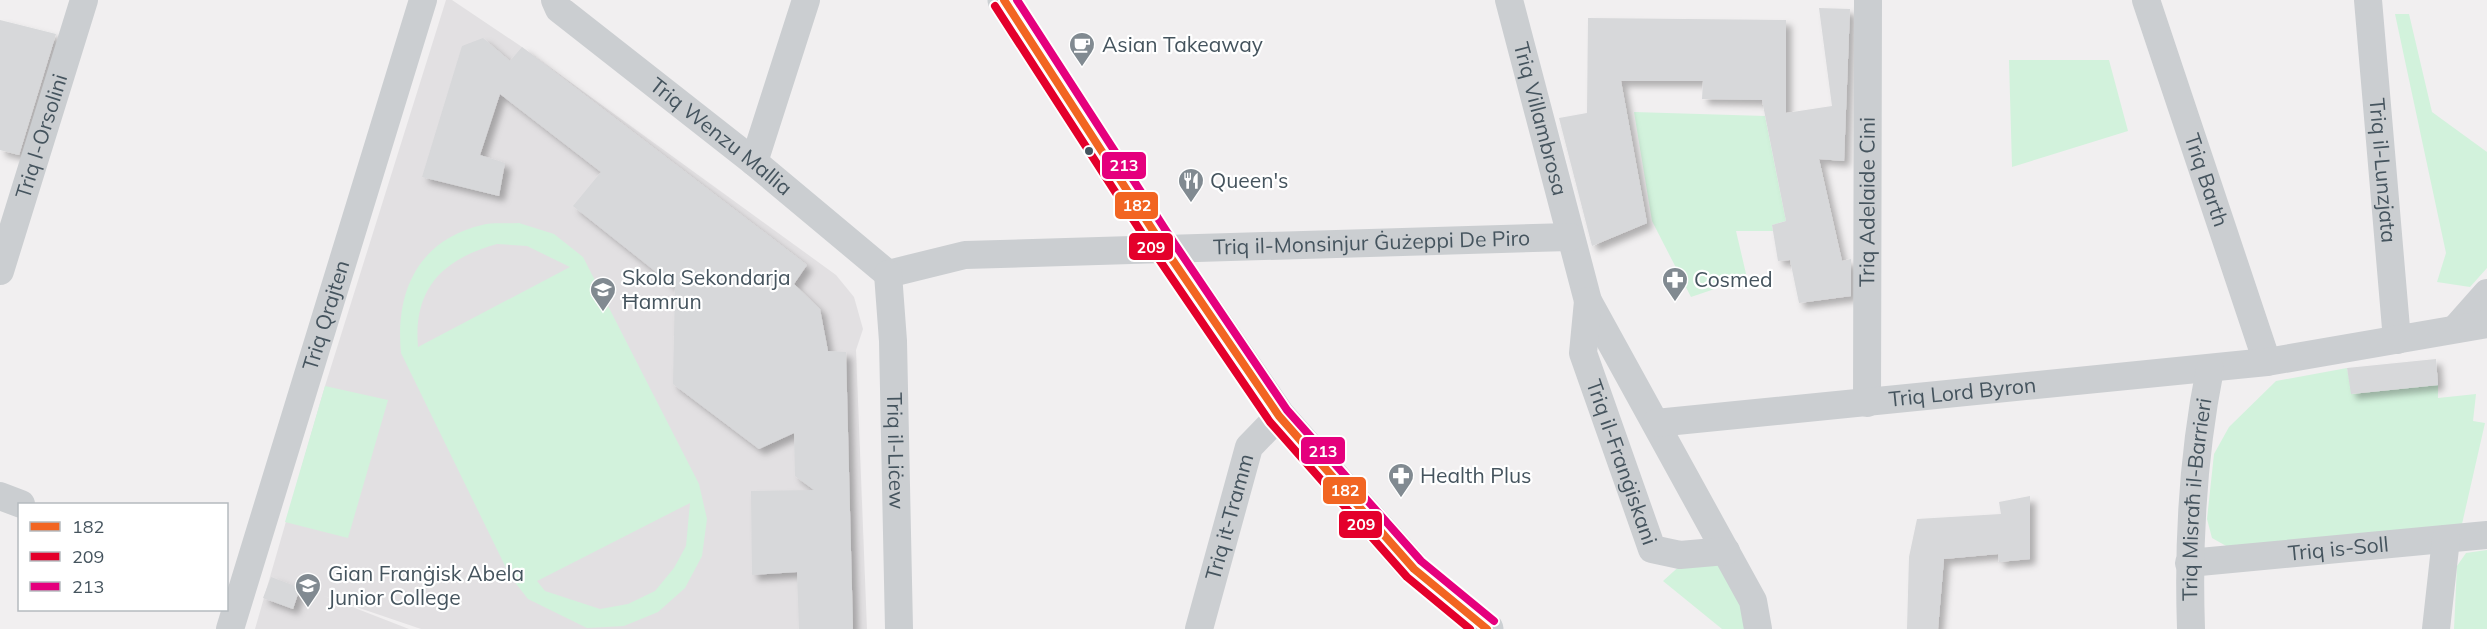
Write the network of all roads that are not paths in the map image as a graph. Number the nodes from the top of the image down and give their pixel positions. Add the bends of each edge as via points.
1 (84, 0) edge
2 (423, 0) edge
3 (555, 0) edge
4 (806, 0) edge
5 (1004, 0) edge
6 (1509, 0) edge
7 (1868, 0) edge
8 (2146, 0) edge
9 (2368, 0) edge
10 (754, 162) junction
11 (1570, 237) junction
12 (1165, 249) junction
13 (0, 271) edge
14 (888, 274) junction
15 (2487, 293) edge
16 (1588, 301) junction
17 (2487, 324) edge
18 (2456, 328) junction
19 (2397, 340) junction
20 (2267, 362) junction
21 (2210, 369) junction
22 (1867, 403) junction
23 (1279, 416) junction
24 (1656, 423) junction
25 (0, 496) edge
26 (18, 503) edge
27 (2487, 534) edge
28 (2446, 539) junction
29 (1726, 551) junction
30 (2189, 562) junction
31 (234, 587) edge
32 (230, 629) edge
33 (899, 629) edge
34 (1199, 629) edge
35 (1487, 629) edge
36 (1758, 629) edge
37 (2191, 629) edge
38 (2436, 629) edge

1 - 13 street, Triq l-Orsolini
2 - 31 street, Triq Qrajten
3 - 10 street, Triq Wenzu Mallia via 559,9
4 - 10 street
5 - 12 street
6 - 11 street, Triq Villambrosa
7 - 22 street, Triq Adelaide Cini
8 - 20 street, Triq Barth
9 - 19 street, Triq il-Lunzjata
10 - 14 street, Triq Wenzu Mallia
11 - 12 street, Triq il-Monsinjur Ġużeppi De Piro
11 - 16 street, Triq il-Franġiskani
12 - 14 street, Triq il-Monsinjur Ġużeppi De Piro via 965,255
12 - 23 street
14 - 33 street, Triq il-Liċew
15 - 18 street
16 - 24 street, Triq il-Franġiskani
16 - 29 street, Triq il-Franġiskani via 1583,353 1652,549 1680,555
17 - 18 street
18 - 19 street
19 - 20 street
20 - 21 street, Triq Lord Byron
21 - 22 street, Triq Lord Byron
21 - 30 street, Triq Misraħ il-Barrieri via 2198,427
22 - 24 street, Triq Lord Byron
23 - 34 street, Triq it-Tramm via 1250,447
23 - 35 street via 1414,569
24 - 29 street, Triq il-Franġiskani
25 - 26 street
27 - 28 street, Triq is-Soll
28 - 30 street, Triq is-Soll
28 - 38 street
29 - 36 street, Triq il-Franġiskani via 1753,601
30 - 37 street, Triq Misraħ il-Barrieri
31 - 32 street, Triq Qrajten

